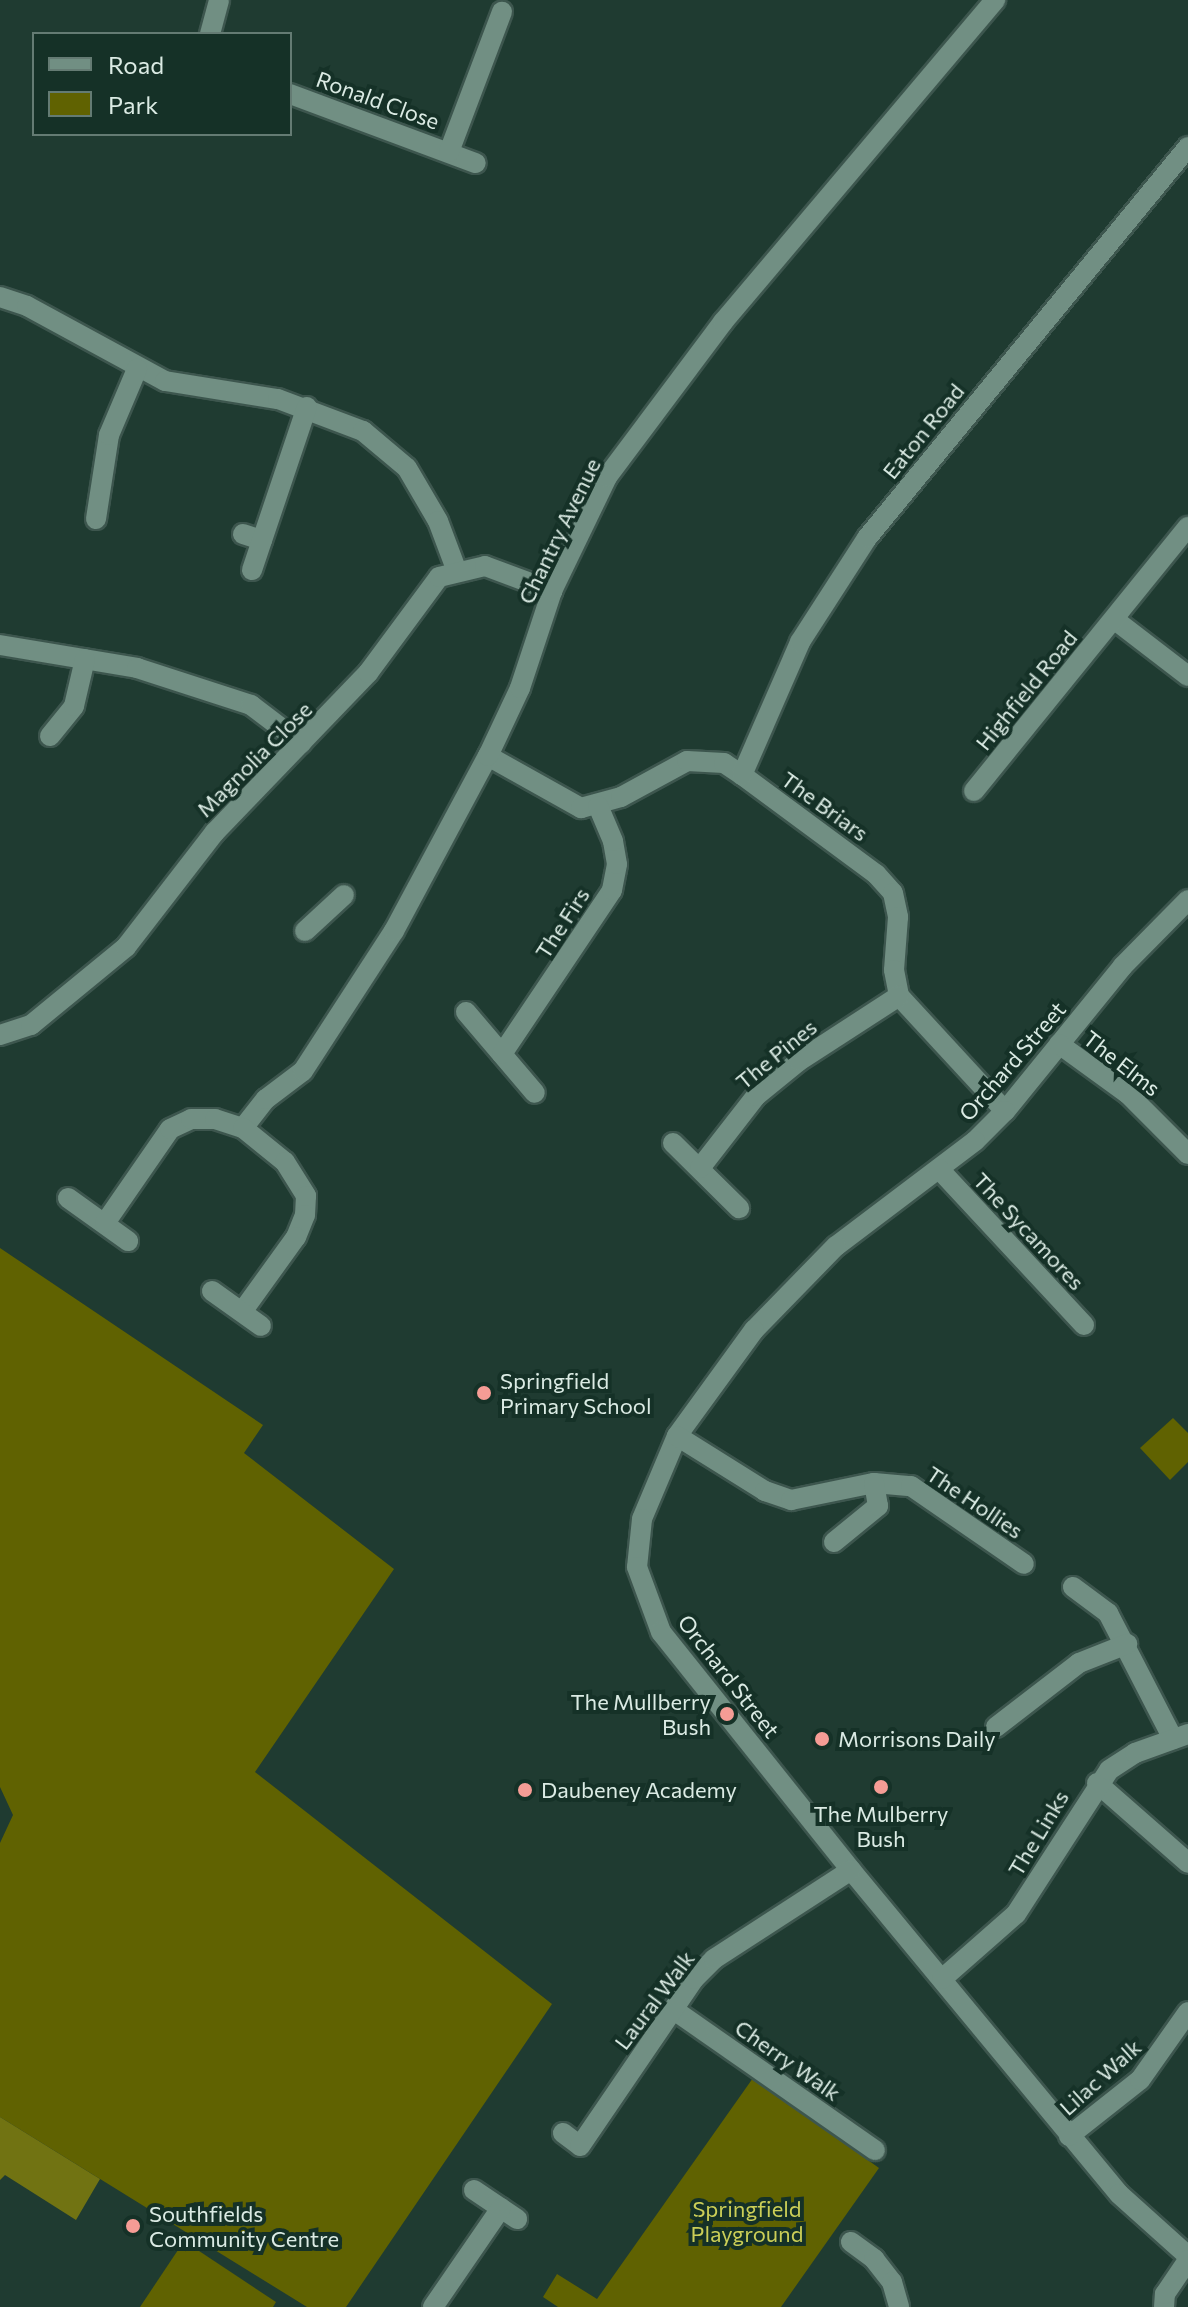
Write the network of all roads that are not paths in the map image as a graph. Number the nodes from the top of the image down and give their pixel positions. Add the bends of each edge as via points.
1 (219, 0) edge
2 (995, 0) edge
3 (502, 12) dead end
4 (211, 32) edge
5 (292, 95) edge
6 (1188, 147) edge
7 (449, 152) junction
8 (476, 163) dead end
9 (0, 297) edge
10 (137, 369) junction
11 (307, 407) junction
12 (96, 519) dead end
13 (1188, 527) edge
14 (456, 569) junction
15 (252, 570) dead end
16 (552, 591) junction
17 (1115, 620) junction
18 (0, 645) edge
19 (85, 659) junction
20 (1188, 676) edge
21 (50, 736) dead end
22 (301, 743) junction
23 (488, 756) junction
24 (742, 775) junction
25 (974, 791) dead end
26 (598, 806) junction
27 (344, 895) dead end
28 (1188, 900) edge
29 (305, 931) dead end
30 (899, 996) junction
31 (466, 1012) dead end
32 (0, 1035) edge
33 (1059, 1044) junction
34 (502, 1054) junction
35 (535, 1093) dead end
36 (1005, 1111) junction
37 (243, 1128) junction
38 (673, 1143) dead end
39 (1188, 1154) edge
40 (700, 1168) junction
41 (939, 1169) junction
42 (68, 1198) dead end
43 (739, 1208) dead end
44 (105, 1223) junction
45 (128, 1241) dead end
46 (212, 1291) dead end
47 (242, 1312) junction
48 (1084, 1325) dead end
49 (261, 1326) dead end
50 (677, 1436) junction
51 (874, 1483) junction
52 (834, 1542) dead end
53 (1024, 1564) dead end
54 (1073, 1587) dead end
55 (1127, 1644) junction
56 (996, 1727) dead end
57 (1181, 1736) edge
58 (1097, 1783) junction
59 (1188, 1863) edge
60 (851, 1870) junction
61 (942, 1979) junction
62 (674, 2010) junction
63 (1188, 2012) edge
64 (563, 2133) dead end
65 (1069, 2136) junction
66 (875, 2150) dead end
67 (474, 2190) dead end
68 (851, 2242) dead end
69 (1188, 2258) edge
70 (433, 2307) edge
71 (899, 2307) edge
72 (1164, 2307) edge

1 - 4 street
2 - 16 street, Chantry Avenue via 723,322 607,477
3 - 7 street, Ronald Close
5 - 7 street, Ronald Close
6 - 24 street, Eaton Road via 867,538 800,642
7 - 8 street, Ronald Close
9 - 10 street via 66,326
10 - 11 street via 165,381
10 - 12 street via 109,435
11 - 14 street via 363,431 407,468 438,521
11 - 15 street via 252,537
13 - 17 street, Highfield Road
14 - 16 street via 485,566
14 - 22 street, Magnolia Close via 425,590 368,673
16 - 23 street, Chantry Avenue via 520,688
17 - 20 street
17 - 25 street, Highfield Road
18 - 19 street
19 - 21 street via 74,706
19 - 22 street via 137,668 251,705
22 - 32 street, Magnolia Close via 215,832 126,947 31,1025
23 - 26 street via 565,801 581,808
23 - 37 street, Chantry Avenue via 336,1026 303,1071 266,1099
24 - 26 street, The Briars via 724,763 687,761
24 - 30 street, The Briars via 876,874 893,893
26 - 34 street, The Firs via 615,852 612,890
27 - 29 street
28 - 33 street, Orchard Street via 1123,966
30 - 36 street
30 - 40 street, The Pines via 799,1061 756,1096
31 - 34 street
33 - 36 street, Orchard Street
33 - 39 street, The Elms via 1128,1094
34 - 35 street
36 - 41 street, Orchard Street
37 - 44 street via 215,1119 191,1119 170,1129
37 - 47 street via 285,1162 306,1196 296,1237
38 - 40 street
40 - 43 street
41 - 48 street, The Sycamores
41 - 50 street, Orchard Street via 836,1246 788,1293
42 - 44 street
44 - 45 street
46 - 47 street
47 - 49 street
50 - 51 street, The Hollies via 765,1491 791,1500
50 - 60 street, Orchard Street via 642,1519 637,1567 645,1599 661,1632
51 - 52 street via 878,1506
51 - 53 street, The Hollies via 911,1486
54 - 55 street via 1108,1613
55 - 56 street via 1079,1663
55 - 57 street
57 - 58 street, The Links via 1119,1761
58 - 59 street
58 - 61 street, The Links via 1016,1914
60 - 61 street, Orchard Street
60 - 62 street, Laural Walk via 714,1959
61 - 65 street, Orchard Street
62 - 64 street, Laural Walk via 580,2146
62 - 66 street, Cherry Walk
63 - 65 street, Lilac Walk via 1140,2080
65 - 69 street, Orchard Street via 1155,2231
67 - 70 street via 509,2214
68 - 71 street via 892,2282
69 - 72 street via 1165,2294

